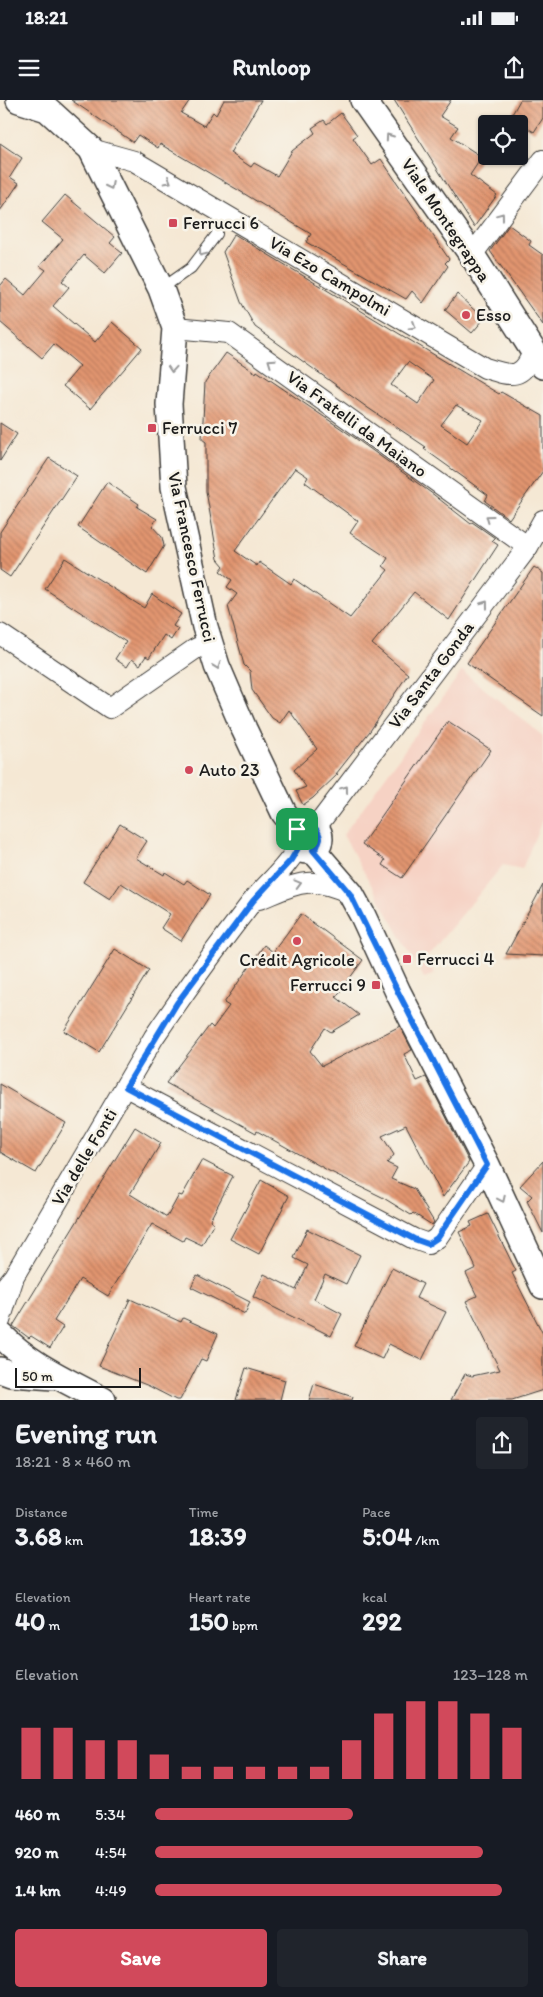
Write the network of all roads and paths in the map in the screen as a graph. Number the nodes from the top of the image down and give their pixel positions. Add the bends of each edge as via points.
1 (19, 100) edge
2 (363, 100) edge
3 (41, 105) edge
4 (91, 149) junction
5 (543, 160) edge
6 (218, 210) junction
7 (472, 255) junction
8 (161, 289) junction
9 (175, 328) junction
10 (538, 358) edge
11 (543, 520) edge
12 (528, 547) junction
13 (0, 634) edge
14 (210, 642) junction
15 (305, 838) junction
16 (350, 894) junction
17 (253, 901) junction
18 (126, 1087) junction
19 (487, 1165) junction
20 (14, 1276) junction
21 (543, 1286) edge
22 (0, 1293) edge
23 (0, 1337) edge
24 (0, 1370) edge
25 (60, 1377) junction
26 (103, 1400) edge

1 - 3 street
7 -> 2 street, Viale Montegrappa
3 - 4 street, Via Francesco Ferrucci
4 -> 6 street, Via Ezo Campolmi via 134,161
4 -> 8 street, Via Francesco Ferrucci
7 -> 5 street
6 -> 8 lane via 216,234 191,268
6 -> 10 street, Via Ezo Campolmi via 485,368 508,375
7 - 10 street, Viale Montegrappa
8 - 9 street, Via Francesco Ferrucci
12 -> 9 street, Via Fratelli da Maiano via 230,333
9 -> 14 street, Via Francesco Ferrucci via 169,404 174,487
11 - 12 street, Via Santa Gonda
15 -> 12 street, Via Santa Gonda
13 - 14 street via 110,708
14 -> 15 street, Via Francesco Ferrucci via 244,729 284,813
15 - 16 street, Via Francesco Ferrucci
15 - 17 street, Via delle Fonti via 291,860
17 -> 16 street via 305,882 330,884
16 - 19 street, Via Francesco Ferrucci
17 - 18 street, Via delle Fonti via 177,1003
18 - 19 street via 428,1244 437,1238
18 - 20 street, Via delle Fonti
19 -> 21 street, Via Francesco Ferrucci
20 - 22 street, Via delle Fonti
20 - 23 street, Via delle Fonti
23 - 25 street via 17,1352
24 - 25 street via 11,1374
25 - 26 street

